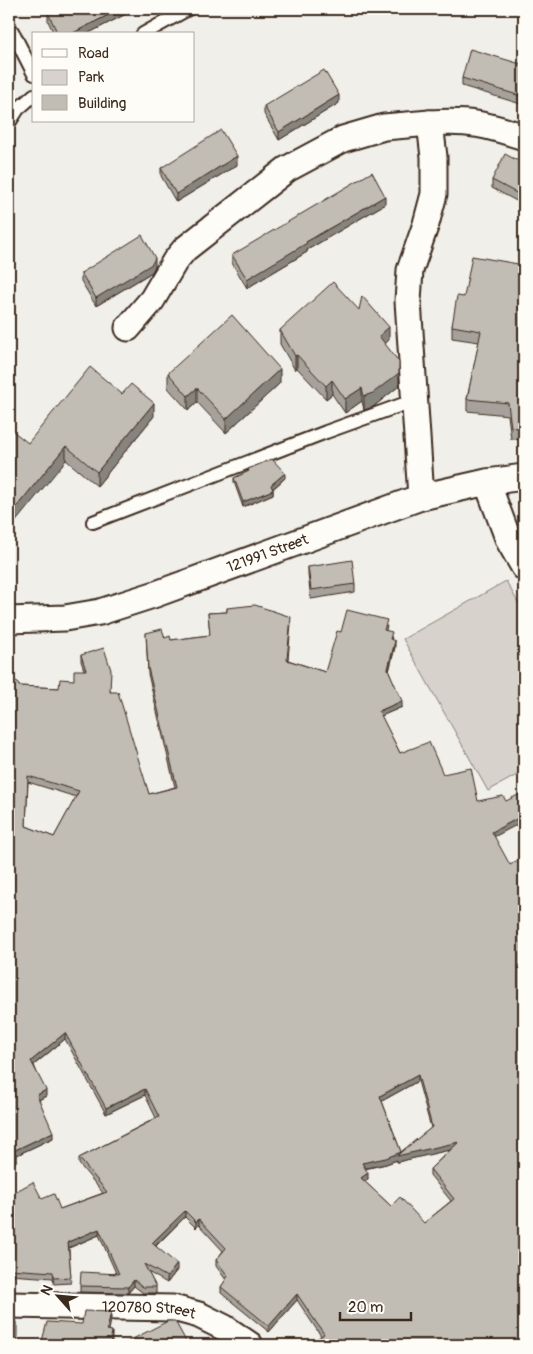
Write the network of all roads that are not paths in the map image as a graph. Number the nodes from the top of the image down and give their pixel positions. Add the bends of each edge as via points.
1 (188, 9) edge
2 (12, 31) dead end
3 (147, 32) edge
4 (32, 70) edge
5 (32, 97) edge
6 (9, 123) edge
7 (430, 123) junction
8 (524, 137) edge
9 (128, 328) dead end
10 (415, 400) junction
11 (524, 477) edge
12 (487, 482) junction
13 (421, 497) junction
14 (93, 522) dead end
15 (524, 567) edge
16 (9, 620) edge
17 (9, 1304) edge
18 (250, 1345) edge

1 - 3 lane
2 - 4 lane
5 - 6 lane
7 - 8 street via 480,124
7 - 9 street via 384,126 343,139 287,169 185,249 152,300
7 - 10 street via 434,194 409,280
10 - 13 street
10 - 14 lane
11 - 12 street, 121991 Street
12 - 13 street, 121991 Street
12 - 15 street via 509,541
13 - 16 street, 121991 Street via 100,612 65,618
17 - 18 street, 120780 Street via 173,1308 199,1315

